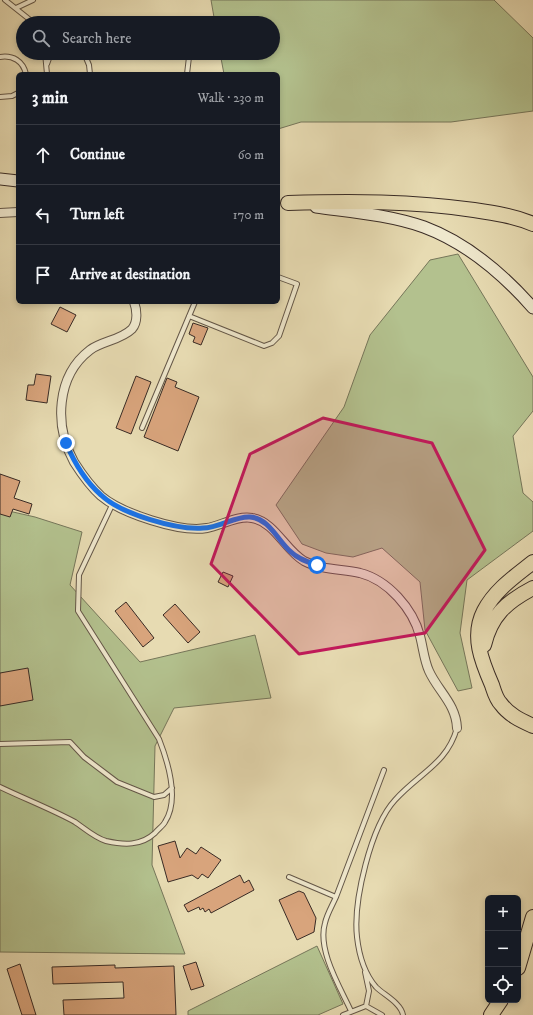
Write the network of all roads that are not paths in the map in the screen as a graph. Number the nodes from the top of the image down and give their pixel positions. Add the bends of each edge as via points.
1 (5, 0) edge
2 (33, 0) edge
3 (16, 8) junction
4 (26, 16) edge
5 (0, 57) edge
6 (16, 59) edge
7 (17, 60) edge
8 (46, 60) edge
9 (48, 60) edge
10 (87, 60) edge
11 (189, 60) edge
12 (46, 66) junction
13 (25, 72) edge
14 (47, 72) edge
15 (90, 72) edge
16 (187, 72) edge
17 (16, 94) edge
18 (0, 97) edge
19 (0, 179) edge
20 (16, 181) edge
21 (0, 184) edge
22 (16, 184) edge
23 (283, 203) edge
24 (16, 212) edge
25 (0, 213) edge
26 (533, 224) edge
27 (280, 278) edge
28 (135, 304) edge
29 (193, 304) edge
30 (533, 308) edge
31 (189, 316) junction
32 (142, 428) dead end
33 (113, 502) junction
34 (533, 562) edge
35 (533, 588) edge
36 (480, 657) junction
37 (533, 726) edge
38 (458, 728) joint
39 (0, 744) edge
40 (384, 770) dead end
41 (0, 787) edge
42 (172, 788) junction
43 (289, 877) dead end
44 (336, 897) junction
45 (533, 917) edge
46 (518, 967) edge
47 (364, 969) junction
48 (499, 1003) edge
49 (366, 1006) junction
50 (351, 1011) junction
51 (342, 1015) edge
52 (382, 1015) edge
53 (403, 1015) edge
54 (491, 1015) edge

1 - 3 lane
2 - 3 lane
3 - 4 lane
5 - 6 lane
7 - 13 lane
8 - 12 lane
9 - 12 lane
10 - 15 lane
11 - 16 lane
12 - 14 lane
17 - 18 lane
19 - 20 main road
21 - 22 main road
23 - 26 highway via 375,202 450,207 501,214
23 - 30 main road via 390,218 424,228 455,242 484,260
24 - 25 street
27 - 31 lane via 297,284 279,336 272,343 264,346
28 - 33 street via 137,310 132,329 90,350 70,372 62,392 61,423 74,462 102,496
29 - 31 lane
31 - 32 lane
33 - 38 street via 135,514 170,526 192,529 250,517 261,520 290,552 305,562 332,570 363,574 377,580 401,599 411,612 420,634 427,666 439,689 454,709
33 - 42 lane via 79,575 78,611 159,739
34 - 36 highway via 504,584 483,612 479,627
35 - 36 highway via 513,599 495,616
36 - 37 highway via 500,703 511,715
38 - 47 lane via 452,745 443,758 395,800 387,810 377,832 359,887 357,935
39 - 42 lane via 70,742 84,757 117,782 154,797 164,795
40 - 44 lane
41 - 42 lane via 74,822 104,840 130,844 150,838 165,823 169,814
43 - 44 lane
44 - 50 lane via 325,923 323,938 325,951
45 - 46 highway
47 - 49 lane via 369,991
47 - 53 lane via 376,987 396,1004
48 - 54 highway
49 - 50 lane
49 - 52 lane
50 - 51 lane

